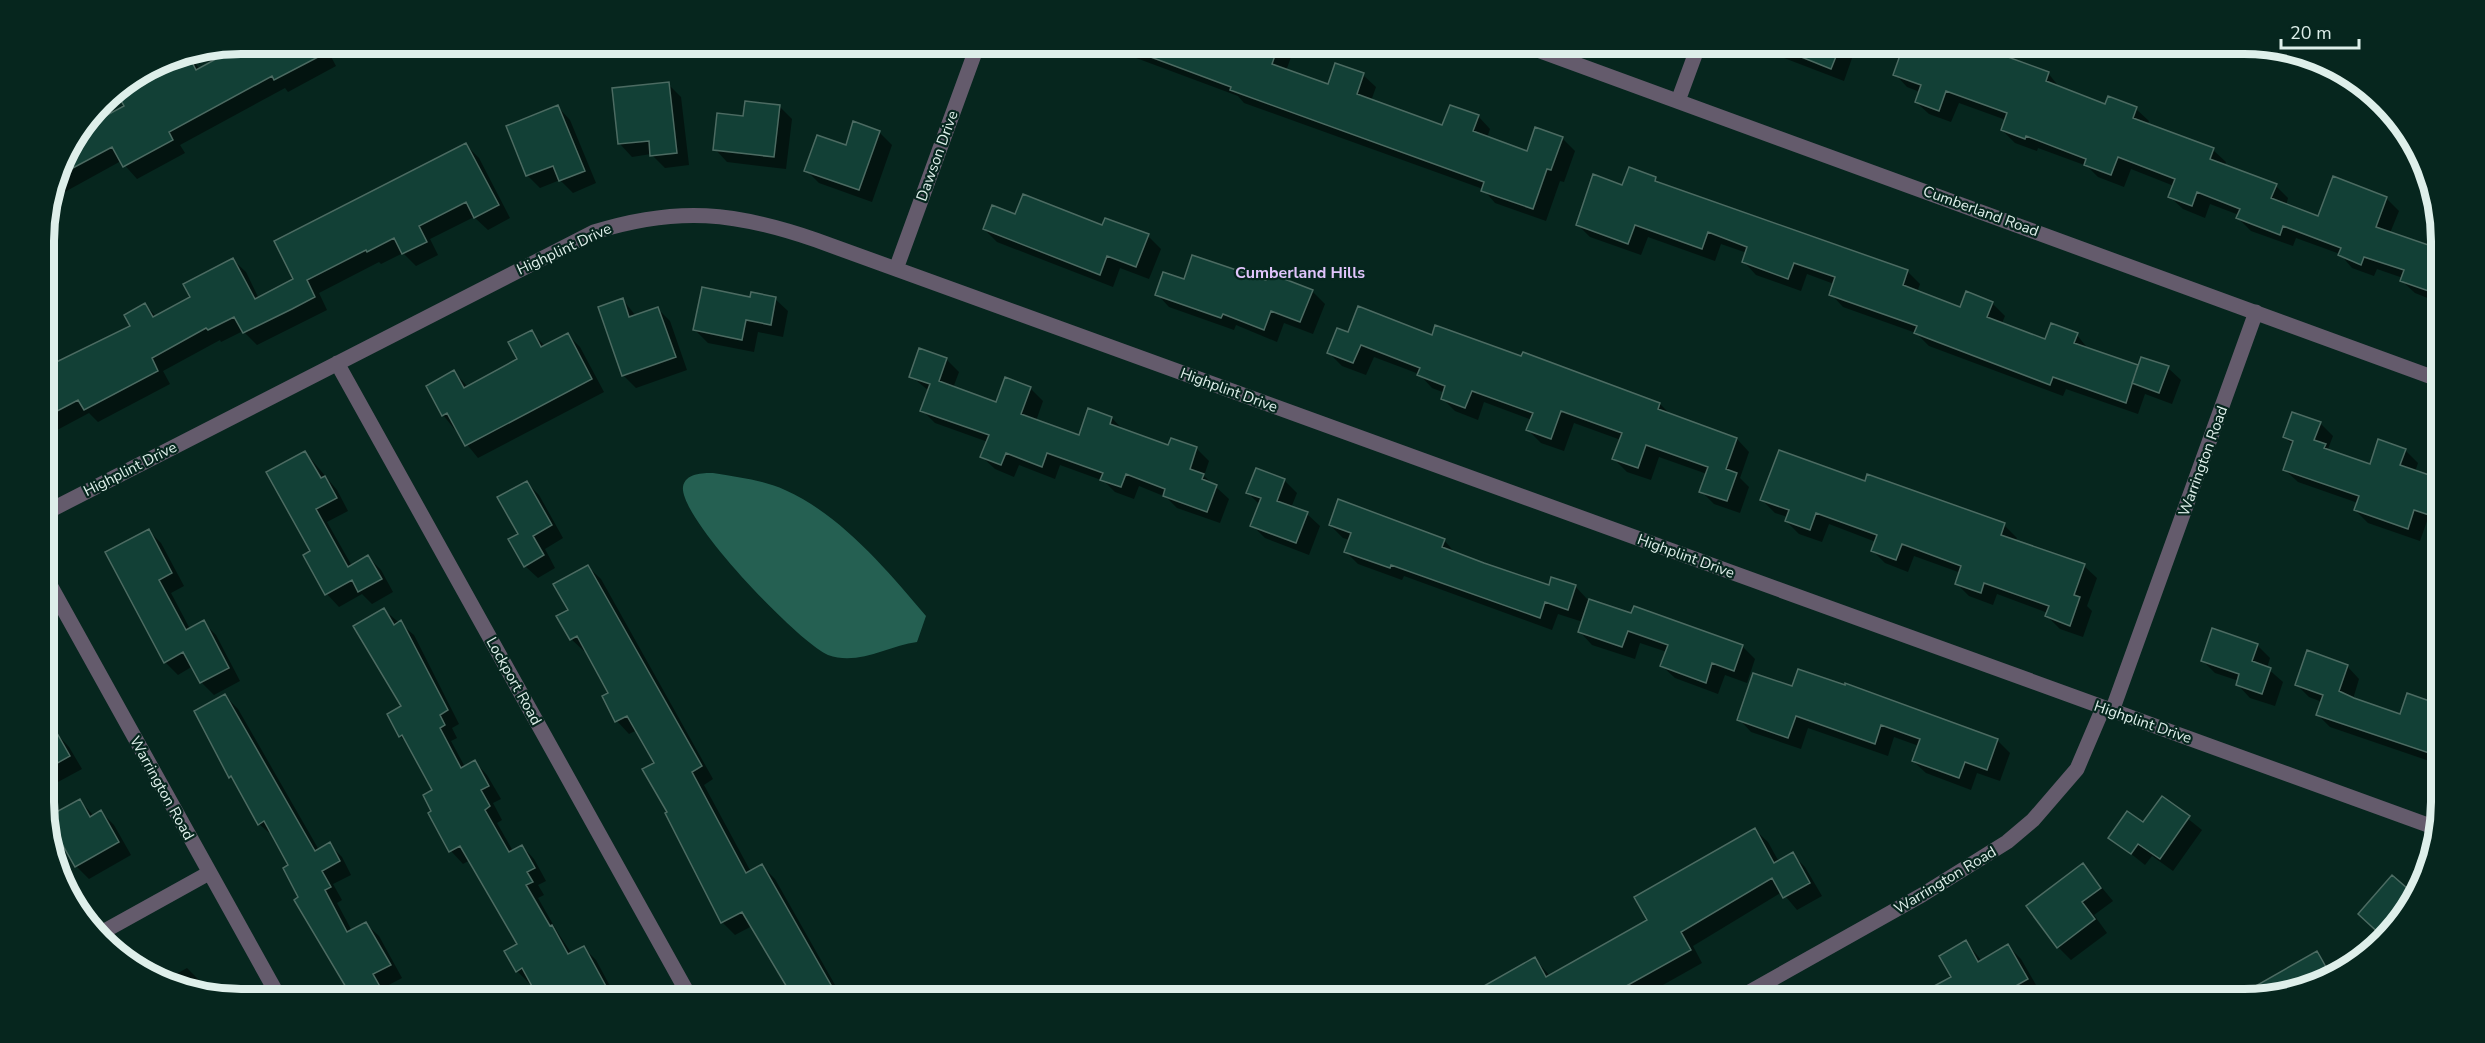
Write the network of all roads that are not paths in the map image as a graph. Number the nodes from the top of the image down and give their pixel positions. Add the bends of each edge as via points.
1 (974, 54) edge
2 (1549, 54) edge
3 (1695, 54) edge
4 (1678, 100) junction
5 (896, 268) junction
6 (2256, 312) junction
7 (337, 363) junction
8 (2431, 377) edge
9 (54, 508) edge
10 (54, 592) edge
11 (2108, 710) junction
12 (2429, 825) edge
13 (209, 873) junction
14 (105, 930) edge
15 (274, 989) edge
16 (685, 989) edge
17 (1755, 989) edge

1 - 5 street, Dawson Drive
2 - 4 street, Cumberland Road
3 - 4 street
4 - 6 street, Cumberland Road
5 - 7 street, Highplint Drive via 747,219 705,215 633,220 594,232
5 - 11 street, Highplint Drive
6 - 8 street, Cumberland Road
6 - 11 street, Warrington Road
7 - 9 street, Highplint Drive
7 - 16 street, Lockport Road
10 - 13 street, Warrington Road
11 - 12 street, Highplint Drive
11 - 17 street, Warrington Road via 2077,769 2033,820 2007,842 1952,878
13 - 14 street
13 - 15 street, Warrington Road

